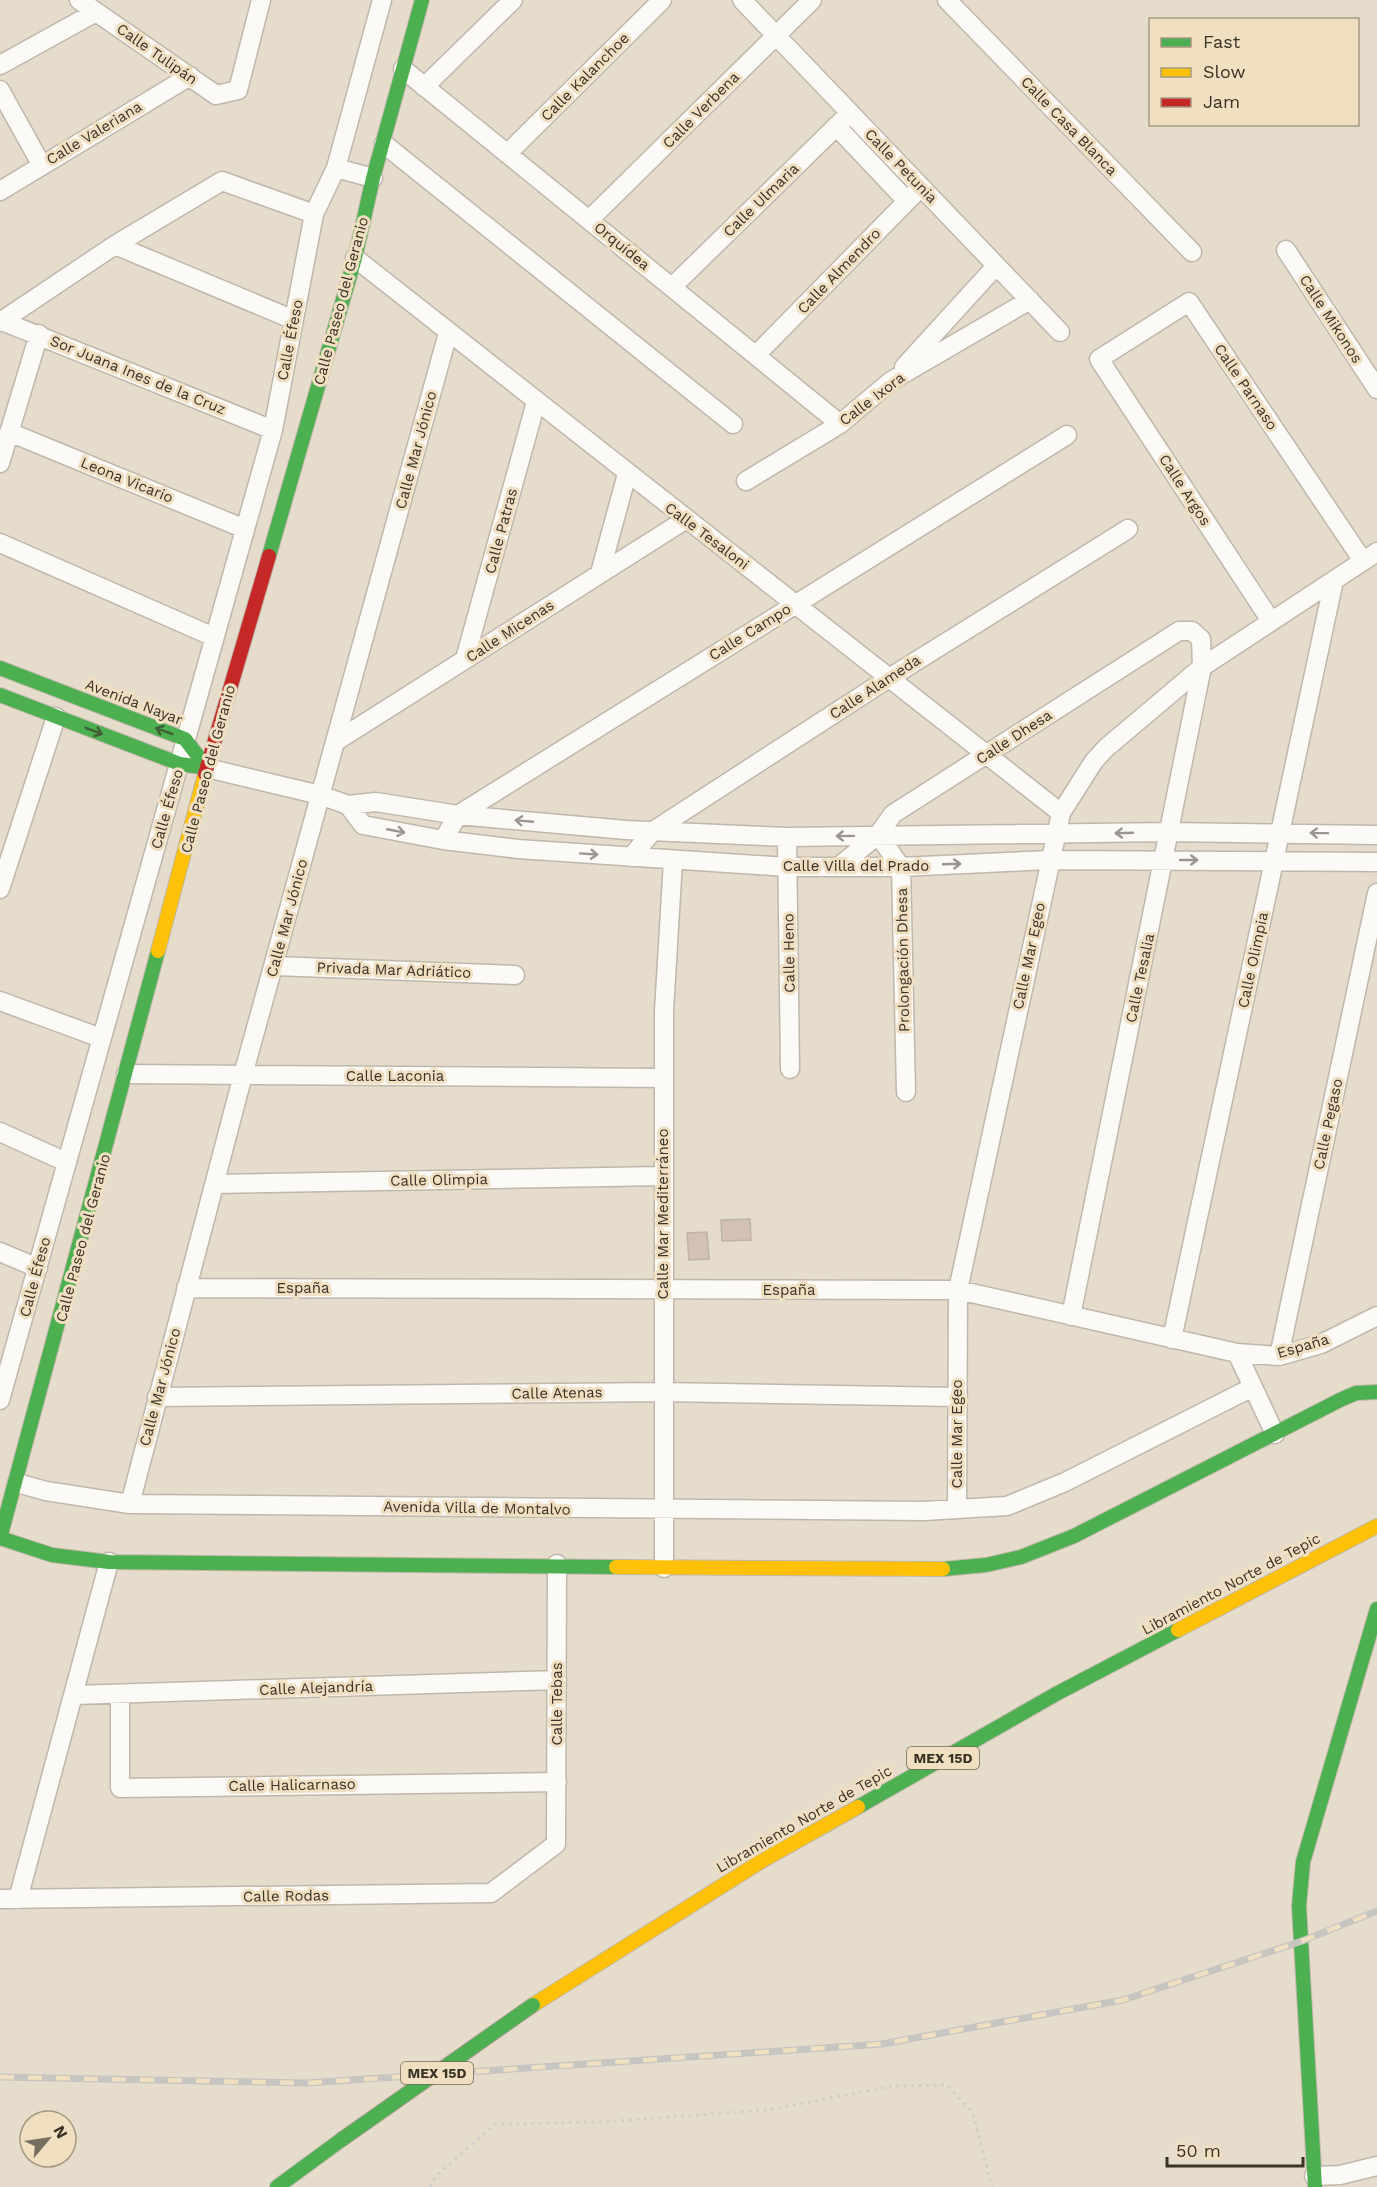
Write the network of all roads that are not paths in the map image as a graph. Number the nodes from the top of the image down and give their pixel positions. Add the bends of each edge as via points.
1 (79, 0) edge
2 (261, 0) edge
3 (382, 0) edge
4 (422, 0) edge
5 (513, 0) edge
6 (662, 0) edge
7 (742, 0) edge
8 (812, 0) edge
9 (947, 0) edge
10 (96, 12) junction
11 (776, 36) junction
12 (0, 65) edge
13 (403, 69) junction
14 (190, 76) junction
15 (424, 87) junction
16 (0, 90) edge
17 (850, 113) junction
18 (837, 126) junction
19 (384, 144) junction
20 (507, 154) junction
21 (41, 164) junction
22 (336, 168) junction
23 (373, 178) junction
24 (921, 187) junction
25 (0, 191) edge
26 (907, 201) junction
27 (314, 214) junction
28 (589, 220) junction
29 (115, 245) junction
30 (1286, 250) dead end
31 (1192, 252) dead end
32 (355, 258) junction
33 (996, 266) junction
34 (672, 287) junction
35 (1030, 300) junction
36 (294, 320) junction
37 (1, 322) edge
38 (1060, 332) dead end
39 (448, 333) junction
40 (39, 334) junction
41 (756, 356) junction
42 (1099, 359) joint
43 (891, 381) junction
44 (1377, 389) edge
45 (536, 402) junction
46 (840, 423) junction
47 (733, 424) dead end
48 (273, 430) junction
49 (9, 432) junction
50 (1067, 435) dead end
51 (0, 464) edge
52 (627, 474) junction
53 (746, 481) dead end
54 (685, 520) junction
55 (245, 528) junction
56 (1128, 529) dead end
57 (0, 543) edge
58 (1370, 556) edge
59 (600, 573) junction
60 (1334, 580) junction
61 (795, 604) junction
62 (1271, 621) junction
63 (214, 637) junction
64 (1201, 639) joint
65 (465, 659) junction
66 (1202, 667) junction
67 (0, 668) edge
68 (889, 678) junction
69 (0, 695) edge
70 (56, 717) junction
71 (185, 740) junction
72 (335, 742) junction
73 (987, 755) junction
74 (180, 764) junction
75 (207, 768) junction
76 (320, 795) junction
77 (348, 805) junction
78 (1061, 813) junction
79 (458, 815) junction
80 (653, 831) junction
81 (1169, 832) junction
82 (1280, 833) junction
83 (878, 835) junction
84 (1055, 835) junction
85 (1377, 835) edge
86 (787, 837) junction
87 (443, 840) junction
88 (631, 857) junction
89 (1049, 860) junction
90 (1164, 860) junction
91 (1274, 860) junction
92 (673, 861) junction
93 (1377, 861) edge
94 (787, 867) junction
95 (838, 867) junction
96 (901, 867) junction
97 (0, 889) edge
98 (1377, 893) edge
99 (274, 966) junction
100 (515, 975) dead end
101 (0, 1001) edge
102 (102, 1038) junction
103 (790, 1069) dead end
104 (126, 1074) junction
105 (243, 1074) junction
106 (664, 1077) junction
107 (906, 1092) dead end
108 (0, 1132) edge
109 (66, 1162) junction
110 (662, 1176) junction
111 (215, 1184) junction
112 (0, 1252) edge
113 (38, 1268) junction
114 (186, 1288) junction
115 (662, 1289) junction
116 (958, 1290) junction
117 (1071, 1316) junction
118 (1377, 1316) edge
119 (1172, 1339) junction
120 (1237, 1353) junction
121 (1279, 1356) junction
122 (4, 1367) edge
123 (1253, 1388) junction
124 (663, 1392) junction
125 (1377, 1392) edge
126 (157, 1397) junction
127 (958, 1397) junction
128 (0, 1400) edge
129 (1275, 1434) junction
130 (8, 1479) edge
131 (130, 1504) junction
132 (664, 1509) junction
133 (957, 1509) junction
134 (1371, 1530) edge
135 (0, 1538) edge
136 (109, 1562) junction
137 (557, 1564) junction
138 (664, 1568) junction
139 (1377, 1610) edge
140 (557, 1680) junction
141 (120, 1694) junction
142 (74, 1695) junction
143 (557, 1782) junction
144 (556, 1844) joint
145 (9, 1899) edge
146 (1377, 2166) edge
147 (1315, 2182) edge
148 (277, 2187) edge

1 - 10 street, Calle Tulipán
2 - 14 street, Calle Tulipán via 237,90 216,95
3 - 22 street
4 - 13 main road, Calle Paseo del Geranio
5 - 15 street
6 - 20 street, Calle Kalanchoe
7 - 11 street, Calle Petunia
8 - 11 street, Calle Verbena
9 - 31 street, Calle Casa Blanca
10 - 12 street
10 - 14 street, Calle Tulipán
11 - 17 street, Calle Petunia
11 - 28 street, Calle Verbena
13 - 15 street, Orquídea
13 - 19 main road, Calle Paseo del Geranio
14 - 21 street, Calle Valeriana
15 - 20 street, Orquídea
16 - 21 street
17 - 18 street, Calle Ulmaria
17 - 24 street, Calle Petunia
18 - 26 street
18 - 34 street, Calle Ulmaria
19 - 23 main road, Calle Paseo del Geranio
19 - 47 street
20 - 28 street, Orquídea
21 - 25 street, Calle Valeriana
22 - 23 street
22 - 27 street
23 - 32 main road, Calle Paseo del Geranio
24 - 26 street, Calle Almendro
24 - 33 street, Calle Petunia
26 - 41 street, Calle Almendro
27 - 29 street via 222,181
27 - 36 street, Calle Éfeso
28 - 34 street, Orquídea
29 - 36 street
29 - 37 street
30 - 44 street, Calle Mikonos
32 - 39 street, Calle Tesaloni
32 - 75 main road, Calle Paseo del Geranio
33 - 35 street, Calle Petunia
33 - 43 street
34 - 41 street, Orquídea
35 - 38 street, Calle Petunia
35 - 43 street, Calle Ixora
36 - 48 street, Calle Éfeso
37 - 40 street, Sor Juana Ines de la Cruz
39 - 45 street, Calle Tesaloni
39 - 72 street, Calle Mar Jónico
40 - 48 street, Sor Juana Ines de la Cruz
40 - 49 street
41 - 46 street, Orquídea
42 - 58 street, Calle Parnaso via 1189,302
42 - 62 street, Calle Argos
43 - 46 street, Calle Ixora
45 - 52 street, Calle Tesaloni
45 - 65 street, Calle Patras
46 - 53 street, Calle Ixora
48 - 55 street, Calle Éfeso
49 - 51 street
49 - 55 street, Leona Vicario
50 - 61 street, Calle Campo
52 - 54 street, Calle Tesaloni
52 - 59 street
54 - 59 street, Calle Micenas
54 - 61 street, Calle Tesaloni
55 - 63 street, Calle Éfeso
56 - 68 street, Calle Alameda
57 - 63 street
58 - 60 street, Calle Mar Egeo
59 - 65 street, Calle Micenas
60 - 62 street, Calle Mar Egeo
60 - 82 street, Calle Olimpia
61 - 68 street, Calle Tesaloni
61 - 79 street, Calle Campo
62 - 66 street, Calle Mar Egeo
63 - 71 street, Calle Éfeso
64 - 66 street, Calle Tesalia
64 - 73 street, Calle Dhesa via 1192,631 1179,631
65 - 72 street, Calle Micenas
66 - 78 street, Calle Mar Egeo via 1106,748
66 - 81 street, Calle Tesalia
71 -> 67 main road, Avenida Nayar
68 - 73 street, Calle Tesaloni
68 - 80 street, Calle Alameda
69 - 70 main road
70 -> 74 main road
70 - 97 street
71 - 74 street, Calle Éfeso
71 - 75 main road, Avenida Nayar
72 - 76 street, Calle Mar Jónico
73 - 78 street, Calle Tesaloni
73 - 83 street, Calle Dhesa via 893,814
74 - 75 main road
74 - 102 street, Calle Éfeso
75 - 76 street, Calle Villa del Prado
75 - 104 main road, Calle Paseo del Geranio
76 - 77 street, Calle Villa del Prado
76 - 99 street, Calle Mar Jónico
77 - 79 street, Calle Villa del Prado via 376,802
77 -> 87 street, Calle Villa del Prado via 363,825
78 - 84 street, Calle Mar Egeo
80 -> 79 street, Calle Villa del Prado
79 - 87 street, Calle Campo
80 - 86 street, Calle Villa del Prado
80 - 88 street, Calle Alameda
81 - 82 street, Calle Villa del Prado
81 -> 84 street, Calle Villa del Prado
81 - 90 street, Calle Tesalia
85 -> 82 street, Calle Villa del Prado
82 - 91 street, Calle Olimpia
83 - 84 street, Calle Villa del Prado
83 -> 86 street, Calle Villa del Prado
83 - 95 street, Calle Dhesa
83 - 96 street, Prolongación Dhesa
84 - 89 street, Calle Mar Egeo
86 - 94 street, Calle Heno
87 -> 88 street, Calle Villa del Prado
88 - 92 street, Calle Villa del Prado
89 - 90 street, Calle Villa del Prado
96 -> 89 street, Calle Villa del Prado
89 - 116 street, Calle Mar Egeo
90 -> 91 street, Calle Villa del Prado
90 - 117 street, Calle Tesalia
91 - 93 street, Calle Villa del Prado
91 - 119 street, Calle Olimpia
92 - 94 street, Calle Villa del Prado
92 - 106 street, Calle Mar Mediterráneo
94 - 95 street, Calle Villa del Prado
94 - 103 street, Calle Heno
95 - 96 street, Calle Villa del Prado
96 - 107 street, Prolongación Dhesa
98 - 121 street, Calle Pegaso
99 - 100 street, Privada Mar Adriático
99 - 105 street, Calle Mar Jónico
101 - 102 street
102 - 109 street, Calle Éfeso
104 - 105 street, Calle Laconia
104 - 130 main road, Calle Paseo del Geranio
105 - 106 street, Calle Laconia
105 - 111 street, Calle Mar Jónico
106 - 110 street, Calle Mar Mediterráneo
108 - 109 street
109 - 113 street, Calle Éfeso
110 - 111 street, Calle Olimpia
110 - 115 street, Calle Mar Mediterráneo
111 - 114 street, Calle Mar Jónico
112 - 113 street
113 - 122 street, Calle Éfeso
114 - 115 street, España
114 - 126 street, Calle Mar Jónico
115 - 116 street, España
115 - 124 street, Calle Mar Mediterráneo
116 - 117 street, España
116 - 127 street, Calle Mar Egeo
117 - 119 street, España
118 - 121 street, España via 1321,1344
119 - 120 street, España
120 - 121 street, España
120 - 123 street
122 - 128 street, Calle Éfeso
123 - 129 street
123 - 133 street, Avenida Villa de Montalvo via 1065,1482 1007,1506
124 - 126 street, Calle Atenas
124 - 127 street, Calle Atenas
124 - 132 street, Calle Mar Mediterráneo
125 - 129 main road via 1356,1393
126 - 131 street, Calle Mar Jónico
127 - 133 street, Calle Mar Egeo
129 - 138 main road via 1074,1536 1021,1557 928,1570
130 - 131 street, Avenida Villa de Montalvo via 46,1491
130 - 135 main road, Calle Paseo del Geranio
131 - 132 street, Avenida Villa de Montalvo
132 - 133 street, Avenida Villa de Montalvo
132 - 138 street, Calle Mar Mediterráneo
134 - 148 main road, Libramiento Norte de Tepic / MEX 15D, bridge via 1056,1694 780,1850 533,2005
135 - 136 main road via 52,1555
136 - 137 main road
136 - 142 street
137 - 138 main road
137 - 140 street, Calle Tebas
139 - 147 main road via 1304,1862 1299,1906
140 - 141 street, Calle Alejandría
140 - 143 street, Calle Tebas
141 - 142 street, Calle Alejandría
141 - 143 street, Calle Halicarnaso via 120,1788
142 - 145 street
143 - 144 street, Calle Tebas
144 - 145 street, Calle Rodas via 491,1893
146 - 147 street

